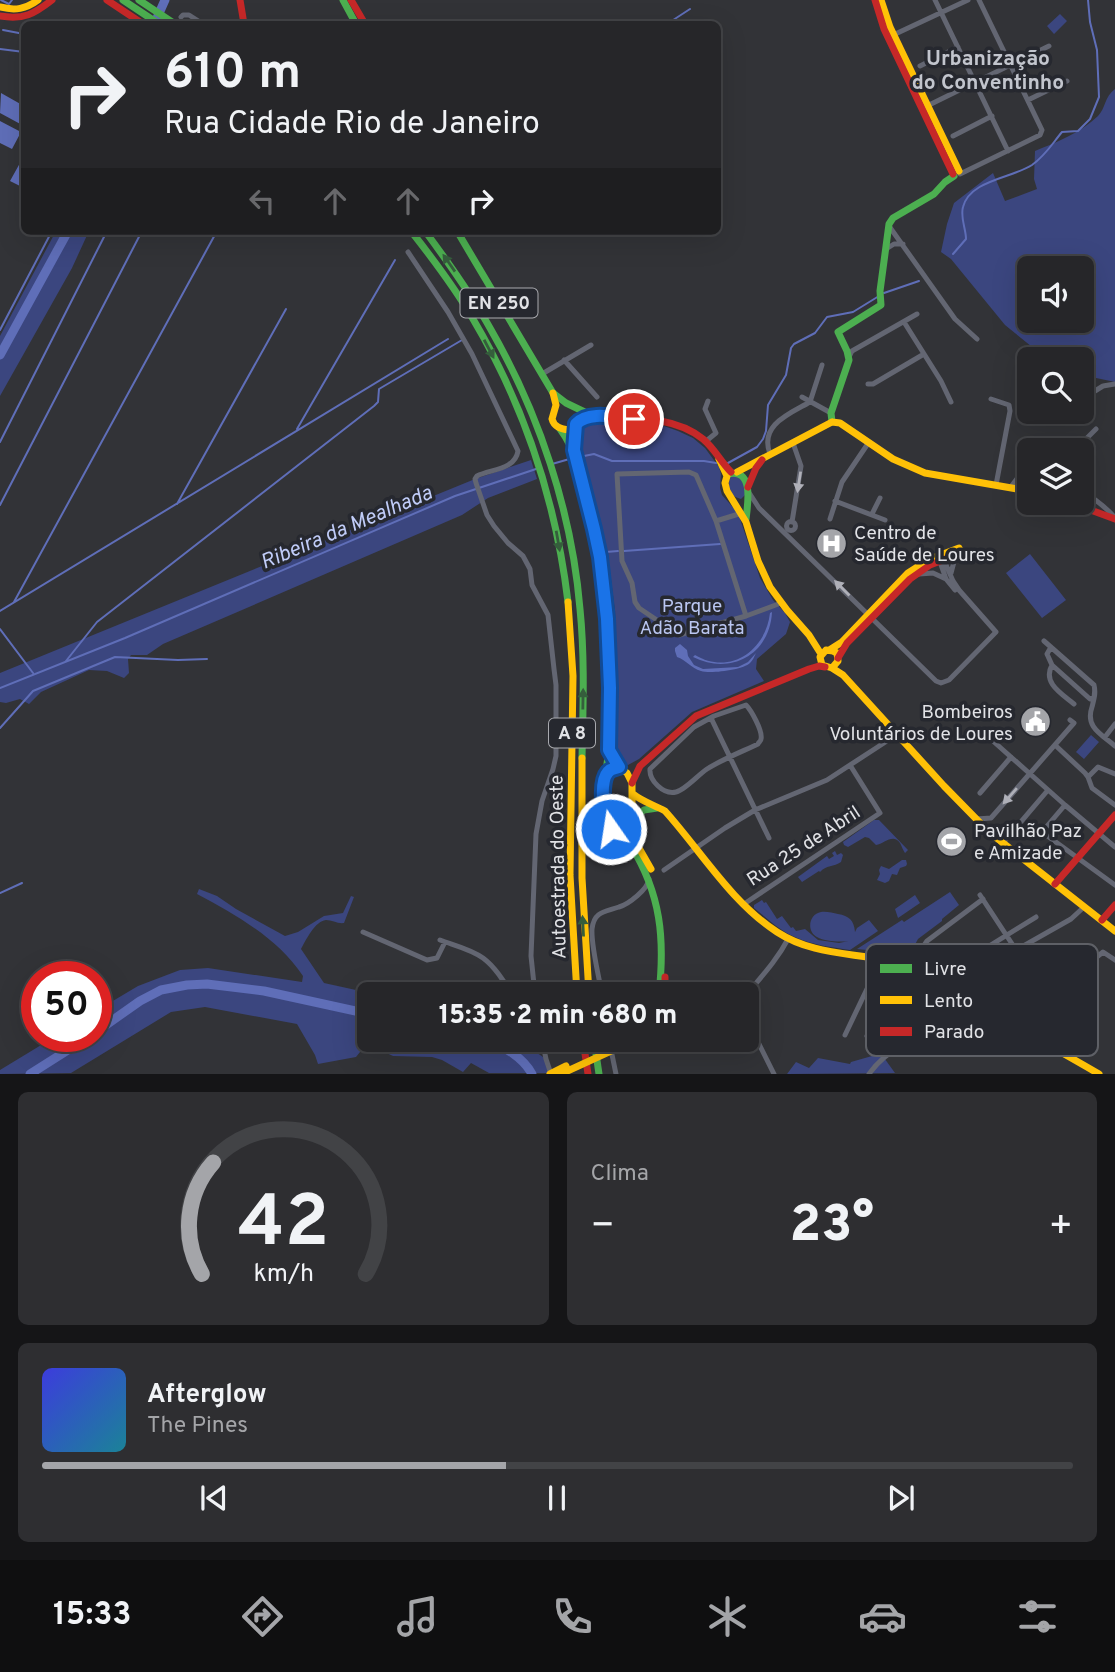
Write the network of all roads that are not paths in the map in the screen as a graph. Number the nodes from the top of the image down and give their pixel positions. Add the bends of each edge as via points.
1 (38, 0) edge
2 (52, 0) edge
3 (123, 0) edge
4 (139, 0) edge
5 (240, 0) edge
6 (343, 0) edge
7 (351, 0) edge
8 (875, 0) edge
9 (881, 0) edge
10 (935, 0) edge
11 (968, 0) edge
12 (979, 0) edge
13 (109, 1) edge
14 (0, 7) edge
15 (941, 12) junction
16 (1, 16) edge
17 (181, 17) dead end
18 (138, 21) edge
19 (154, 21) edge
20 (170, 21) edge
21 (198, 21) edge
22 (244, 21) edge
23 (354, 21) edge
24 (363, 21) edge
25 (891, 36) junction
26 (1049, 46) dead end
27 (958, 47) junction
28 (1011, 65) junction
29 (920, 66) dead end
30 (1067, 81) dead end
31 (975, 82) junction
32 (1028, 100) junction
33 (924, 107) junction
34 (992, 116) junction
35 (953, 136) dead end
36 (1008, 151) junction
37 (957, 174) junction
38 (889, 225) junction
39 (414, 235) edge
40 (428, 235) edge
41 (459, 235) edge
42 (903, 244) junction
43 (886, 249) junction
44 (408, 252) dead end
45 (917, 314) dead end
46 (904, 322) junction
47 (977, 339) dead end
48 (591, 345) dead end
49 (924, 354) junction
50 (849, 357) junction
51 (564, 360) junction
52 (822, 365) dead end
53 (542, 374) junction
54 (868, 384) dead end
55 (1115, 384) edge
56 (1094, 392) edge
57 (553, 393) junction
58 (597, 397) dead end
59 (802, 397) dead end
60 (991, 399) dead end
61 (708, 401) dead end
62 (810, 402) junction
63 (951, 402) dead end
64 (566, 403) junction
65 (556, 407) junction
66 (575, 408) junction
67 (593, 416) junction
68 (831, 418) junction
69 (577, 422) junction
70 (560, 429) junction
71 (1096, 429) dead end
72 (1087, 438) edge
73 (705, 442) junction
74 (869, 442) junction
75 (793, 443) junction
76 (574, 450) junction
77 (768, 455) junction
78 (732, 473) junction
79 (1017, 479) edge
80 (996, 485) junction
81 (1010, 488) junction
82 (1017, 489) edge
83 (748, 491) junction
84 (880, 498) dead end
85 (733, 500) junction
86 (1094, 500) edge
87 (835, 501) junction
88 (1094, 511) edge
89 (872, 514) junction
90 (744, 517) junction
91 (1115, 518) edge
92 (830, 519) dead end
93 (885, 520) dead end
94 (716, 522) junction
95 (778, 525) junction
96 (960, 552) joint
97 (941, 558) junction
98 (916, 574) junction
99 (948, 577) junction
100 (781, 603) junction
101 (746, 616) junction
102 (870, 616) junction
103 (1044, 640) dead end
104 (1051, 647) junction
105 (824, 653) junction
106 (838, 660) junction
107 (1052, 665) junction
108 (828, 668) junction
109 (810, 669) junction
110 (843, 675) junction
111 (1094, 698) junction
112 (1074, 704) dead end
113 (711, 718) junction
114 (1070, 719) dead end
115 (1115, 724) edge
116 (896, 733) junction
117 (1105, 737) junction
118 (993, 741) dead end
119 (1055, 745) junction
120 (1115, 746) edge
121 (609, 750) junction
122 (1011, 757) junction
123 (729, 758) junction
124 (850, 765) junction
125 (639, 766) junction
126 (621, 769) junction
127 (1030, 774) junction
128 (1115, 774) edge
129 (606, 775) junction
130 (1088, 777) junction
131 (632, 783) junction
132 (1048, 790) junction
133 (980, 793) dead end
134 (633, 794) junction
135 (1115, 805) edge
136 (1065, 806) junction
137 (661, 808) junction
138 (755, 810) junction
139 (1115, 816) edge
140 (991, 818) junction
141 (977, 820) junction
142 (632, 822) junction
143 (620, 832) junction
144 (989, 832) junction
145 (1098, 834) junction
146 (769, 838) dead end
147 (1003, 843) junction
148 (696, 847) junction
149 (1115, 847) edge
150 (1077, 858) junction
151 (664, 870) dead end
152 (649, 876) junction
153 (1055, 884) junction
154 (1115, 885) edge
155 (640, 894) junction
156 (656, 899) junction
157 (744, 904) junction
158 (1115, 905) edge
159 (1084, 907) junction
160 (1036, 917) dead end
161 (1102, 920) junction
162 (1115, 931) edge
163 (363, 932) dead end
164 (1007, 935) junction
165 (788, 939) junction
166 (924, 944) edge
167 (992, 944) edge
168 (1012, 944) edge
169 (1026, 944) edge
170 (1098, 956) edge
171 (866, 958) edge
172 (1115, 960) edge
173 (504, 982) edge
174 (534, 982) edge
175 (576, 982) edge
176 (588, 982) edge
177 (599, 982) edge
178 (660, 982) edge
179 (665, 982) edge
180 (757, 982) edge
181 (866, 991) edge
182 (845, 1035) dead end
183 (759, 1043) edge
184 (544, 1052) edge
185 (585, 1052) edge
186 (595, 1052) edge
187 (597, 1052) edge
188 (609, 1052) edge
189 (612, 1052) edge
190 (883, 1056) edge
191 (1070, 1056) edge
192 (551, 1073) edge
193 (561, 1073) edge
194 (588, 1073) edge
195 (598, 1073) edge
196 (616, 1073) edge
197 (774, 1073) edge
198 (869, 1073) edge
199 (1099, 1073) edge

1 - 14 main road via 25,9
2 - 16 main road via 30,16
3 - 19 main road
4 - 20 main road
5 - 22 main road
6 - 23 main road
7 - 24 main road
8 - 25 main road
9 - 25 main road
10 - 15 street
11 - 15 street
12 - 28 street
13 - 18 main road
15 - 25 street
15 - 27 street
17 - 21 street via 189,15
25 - 33 main road
26 - 28 street
27 - 29 street
27 - 31 street
28 - 31 street
28 - 32 street
30 - 32 street
31 - 33 street
31 - 34 street
32 - 36 street via 1042,130
33 - 37 main road
34 - 35 street
34 - 36 street
36 - 37 street
37 - 38 main road
38 - 42 street
38 - 43 main road
39 -> 175 main road, Autoestrada do Oeste / A 8 via 487,343 536,457 555,523 570,622
176 -> 40 main road, Autoestrada do Oeste / A 8 via 582,902 584,665 567,529 552,472 521,390 496,338
41 - 53 main road, EN 250
42 - 43 street
42 - 47 street via 955,319
43 - 50 main road via 881,305 838,332
44 - 174 street via 472,354 518,451 513,463 475,479 494,526 527,562 548,615 556,685 556,756 538,818 532,914
45 - 46 street
46 - 49 street
46 - 50 street
48 - 51 street
49 - 54 street
49 - 63 street
50 - 68 main road
51 - 53 street
51 - 58 street
52 - 62 street
53 - 57 main road, EN 250
55 - 56 street
57 - 64 main road
57 - 65 main road
59 - 62 street
60 - 80 street via 1009,405 1010,411
61 - 73 street via 705,410 716,433
62 - 68 street
62 - 77 street via 778,420 770,431
64 - 65 main road
64 - 66 main road
65 - 70 main road via 551,419
66 - 67 main road
66 - 69 main road
67 - 69 main road
67 - 73 main road via 664,422
68 - 74 main road
68 - 75 main road
69 - 70 main road via 569,430
69 - 76 main road
70 - 76 main road
71 - 72 street
73 - 78 main road
74 - 80 main road via 925,473
74 - 87 street
75 - 77 main road
75 -> 95 street via 801,466 790,524
76 - 121 main road via 604,589
77 - 78 main road
77 - 83 main road via 756,468
78 - 83 main road via 743,476
78 - 85 main road via 726,487
79 - 81 street
80 - 81 main road
81 - 82 main road
83 - 85 main road via 742,502
83 - 90 main road
83 - 95 street
84 - 89 street
85 - 90 main road
86 - 91 street
87 - 89 street
87 - 92 street
88 - 91 main road
89 - 93 street
90 - 94 street
90 - 100 main road via 762,571
94 - 101 street
94 - 101 street via 694,473 617,474 621,552 639,608 679,635
102 -> 95 street
96 - 97 main road
96 - 99 street
97 - 98 main road
97 - 99 street
97 - 102 main road via 908,573
98 - 99 street
98 - 102 main road
99 - 102 street via 996,631 949,680 936,681
100 - 101 street
100 - 105 main road
102 - 105 main road
102 - 106 main road
103 - 104 street
104 - 107 street via 1047,654
104 - 111 street via 1094,685
105 - 106 main road via 837,653
105 - 108 main road via 820,662
105 - 109 main road
106 - 108 main road
106 - 110 main road
107 - 111 street
107 - 112 street via 1048,672 1051,682
108 - 109 main road
108 - 110 main road
109 - 125 main road via 696,716
110 - 116 main road
111 - 117 street via 1090,722
113 - 123 street
113 - 123 street via 746,705 762,734 758,744
113 - 123 street via 694,727 650,769 651,779 661,789 679,792
114 - 119 street via 1074,723
115 - 117 street
116 - 124 street
116 - 141 main road
117 - 120 street
118 - 122 street
119 - 127 street
119 - 130 street
121 - 126 main road
121 - 129 main road
122 - 127 street
122 - 133 street
123 - 138 street
124 - 138 street via 827,780
124 - 157 street, Rua 25 de Abril via 880,813
125 - 126 main road
125 - 131 main road
126 - 129 main road
126 - 131 main road
127 - 132 street
127 -> 140 street
128 - 130 street via 1098,767
129 - 143 main road via 606,822
130 - 135 street via 1092,788
131 - 134 main road
132 - 136 street
132 - 147 street
134 - 137 main road
134 - 142 main road
136 - 145 street
136 - 150 street via 1042,832
137 - 142 main road via 646,808
137 - 148 main road
138 - 146 street
138 - 148 street
139 - 145 main road
140 - 141 street
140 - 144 street
141 - 144 main road
142 - 143 main road
142 - 179 main road via 633,836 661,897
143 - 152 main road
144 - 147 main road
145 - 149 street
145 - 150 main road
147 - 153 main road
148 - 151 street
148 - 157 main road
150 - 153 main road
150 - 154 street
152 - 155 street
152 - 156 main road
153 - 159 main road
155 - 156 street via 649,893
155 - 177 street via 596,917 592,929
156 - 178 main road
157 - 165 main road
158 - 161 main road
159 - 161 main road
159 - 169 street
160 - 164 street
161 - 162 main road
163 - 173 street via 427,960 438,958 443,941 483,957
164 - 166 street via 981,897
164 - 167 street
164 - 168 street
165 - 171 main road via 814,949
165 - 180 street
170 - 172 street via 1103,952
181 - 182 street
183 - 197 street
184 - 192 street
185 - 194 main road
186 - 195 main road
187 - 192 main road, bridge
188 - 193 main road, bridge
189 - 196 street
190 - 198 street
191 - 199 main road

